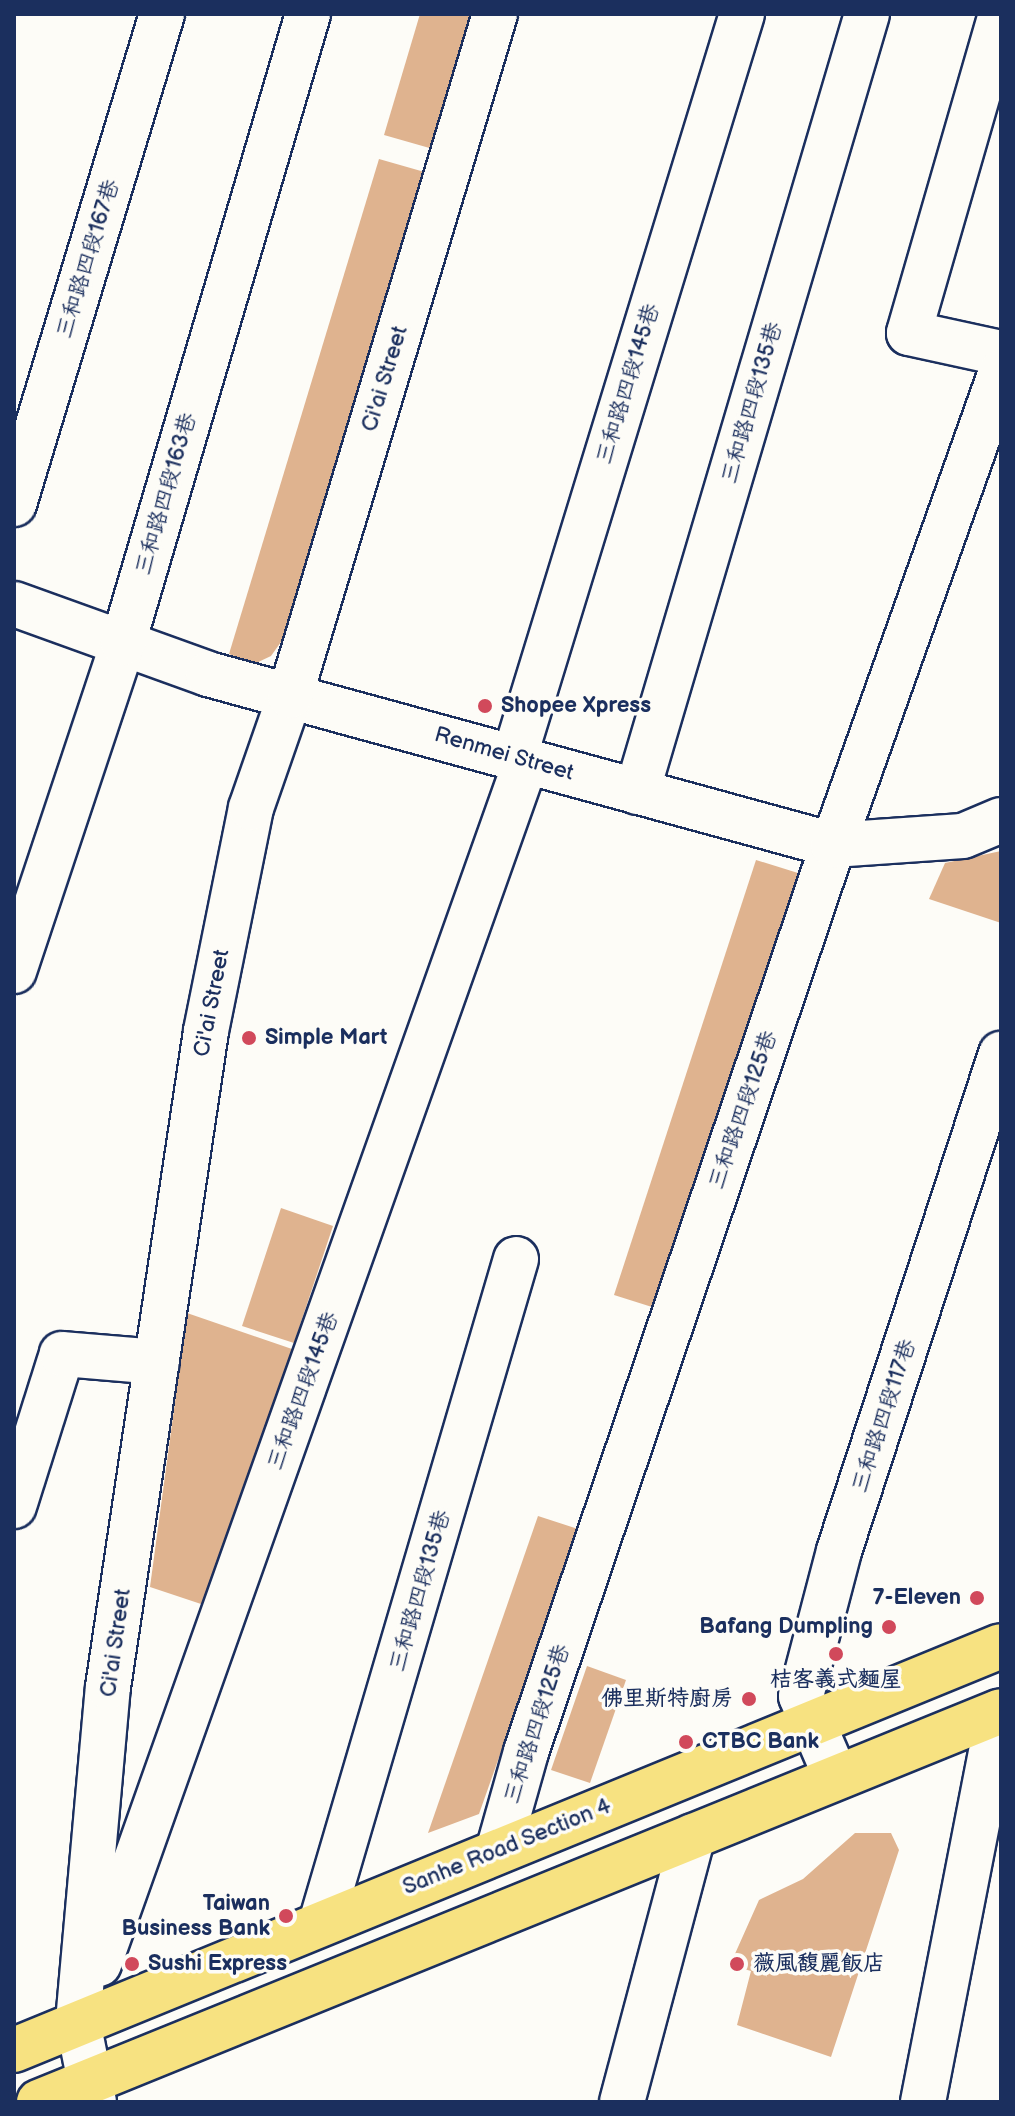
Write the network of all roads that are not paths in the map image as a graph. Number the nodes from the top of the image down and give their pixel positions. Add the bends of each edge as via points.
1 (162, 14) edge
2 (308, 14) edge
3 (495, 14) edge
4 (742, 14) edge
5 (867, 14) edge
6 (1001, 14) edge
7 (1001, 353) edge
8 (1001, 372) edge
9 (14, 504) edge
10 (14, 604) edge
11 (123, 643) junction
12 (290, 696) junction
13 (521, 757) junction
14 (637, 792) junction
15 (1001, 820) edge
16 (833, 845) junction
17 (14, 971) edge
18 (1001, 1054) edge
19 (516, 1259) dead end
20 (157, 1362) junction
21 (14, 1506) edge
22 (1001, 1646) edge
23 (1000, 1712) edge
24 (812, 1723) junction
25 (836, 1777) junction
26 (693, 1836) junction
27 (498, 1851) junction
28 (321, 1923) junction
29 (78, 2022) junction
30 (14, 2050) edge
31 (91, 2092) edge
32 (39, 2102) edge
33 (622, 2102) edge
34 (923, 2102) edge

1 - 9 street, 三和路四段167巷
2 - 11 street, 三和路四段163巷
3 - 12 street, Ci'ai Street
4 - 13 street, 三和路四段145巷
5 - 14 street, 三和路四段135巷
6 - 7 street via 909,333
8 - 16 street, 三和路四段125巷
10 - 11 street, Renmei Street
11 - 12 street, Renmei Street
11 - 17 street, 三和路四段163巷
12 - 13 street, Renmei Street
12 - 20 street, Ci'ai Street via 251,808 206,1031
13 - 14 street, Renmei Street
13 - 29 street, 三和路四段145巷
14 - 16 street, Renmei Street
15 - 16 street, Renmei Street via 963,836
16 - 27 street, 三和路四段125巷 via 531,1736
18 - 24 street, 三和路四段117巷 via 839,1551 801,1696
19 - 28 street, 三和路四段135巷
20 - 21 street via 62,1354
20 - 29 street, Ci'ai Street via 108,1687
22 - 24 main road, Sanhe Road Section 4
23 - 25 main road
23 - 34 street
24 - 25 street, 三和路四段117巷
24 - 27 main road, Sanhe Road Section 4
25 - 26 main road
26 - 31 main road
26 - 33 street
27 - 28 main road, Sanhe Road Section 4
28 - 29 main road, Sanhe Road Section 4
29 - 30 main road, Sanhe Road Section 4
29 - 31 street
31 - 32 main road

